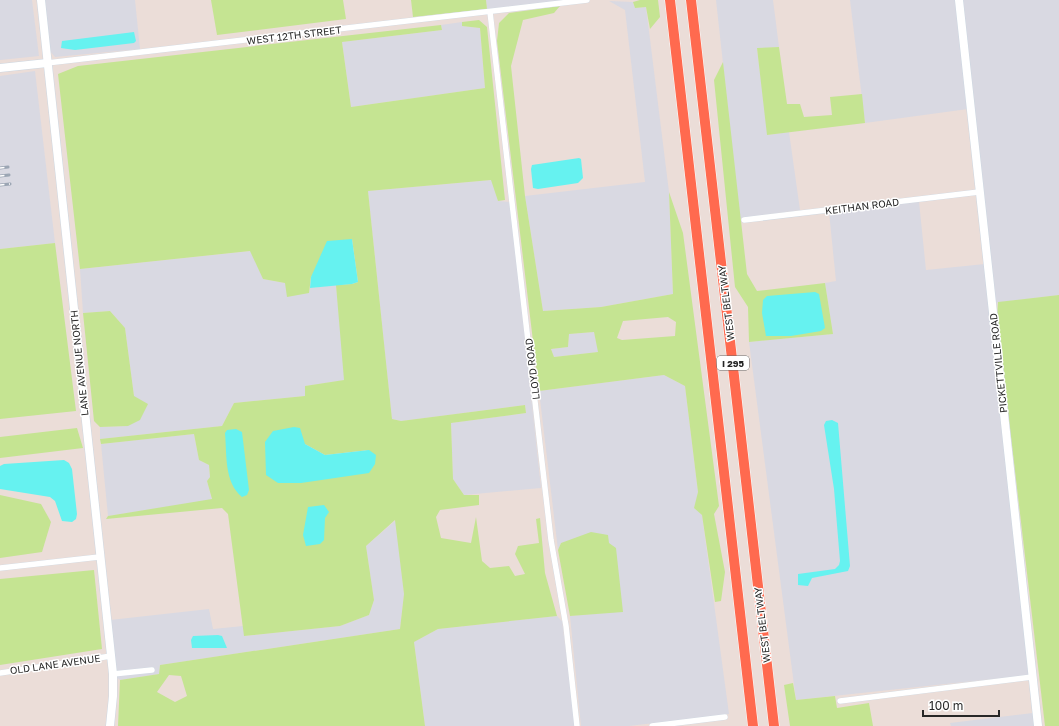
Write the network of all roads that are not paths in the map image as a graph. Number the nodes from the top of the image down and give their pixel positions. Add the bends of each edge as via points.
1 (41, 0) edge
2 (587, 0) edge
3 (670, 0) edge
4 (691, 0) edge
5 (959, 0) edge
6 (537, 3) edge
7 (490, 12) junction
8 (47, 62) junction
9 (0, 68) edge
10 (979, 192) junction
11 (744, 220) dead end
12 (100, 557) junction
13 (0, 568) edge
14 (111, 656) junction
15 (152, 670) dead end
16 (0, 672) edge
17 (113, 674) junction
18 (1032, 677) junction
19 (840, 701) dead end
20 (725, 716) dead end
21 (110, 726) edge
22 (577, 726) edge
23 (652, 726) edge
24 (753, 726) edge
25 (774, 726) edge
26 (1038, 726) edge

1 - 8 street, LANE AVENUE NORTH
2 - 6 street, WEST 12TH STREET
3 - 24 highway, WEST BELTWAY / I 295
4 - 25 highway, WEST BELTWAY / I 295
5 - 10 street, PICKETTVILLE ROAD
6 - 7 street, WEST 12TH STREET
7 - 8 street, WEST 12TH STREET
7 - 22 street, LLOYD ROAD via 551,540 565,618
8 - 9 street, WEST 12TH STREET
8 - 12 street, LANE AVENUE NORTH
10 - 11 street, KEITHAN ROAD
10 - 18 street, PICKETTVILLE ROAD
12 - 13 street
12 - 14 street, LANE AVENUE NORTH
14 - 16 street, OLD LANE AVENUE
14 - 17 street, LANE AVENUE NORTH
15 - 17 street
17 - 21 street, LANE AVENUE NORTH
18 - 19 street
18 - 26 street, PICKETTVILLE ROAD
20 - 23 street

